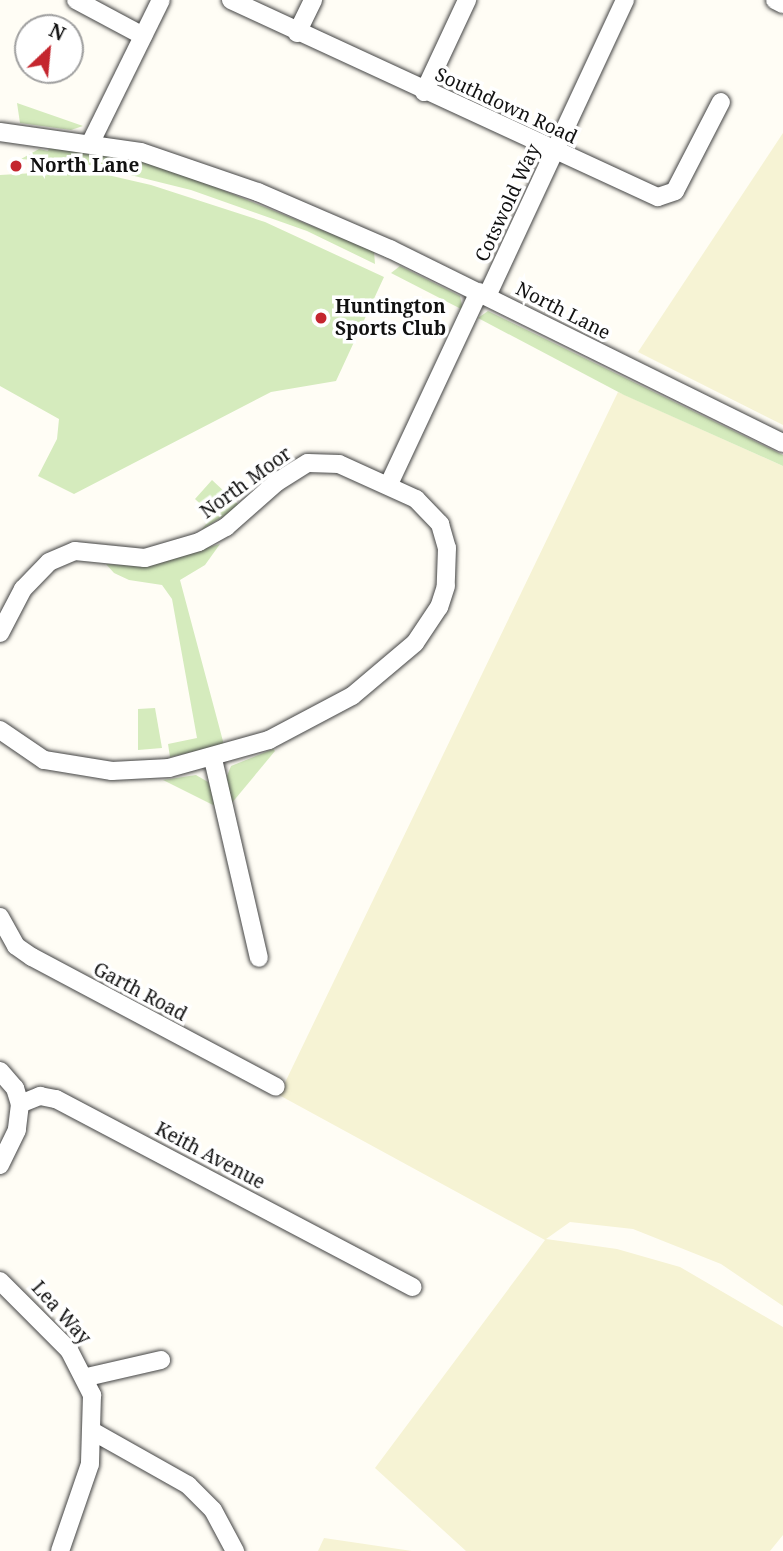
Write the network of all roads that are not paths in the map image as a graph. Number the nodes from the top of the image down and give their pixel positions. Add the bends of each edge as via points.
1 (76, 0) edge
2 (161, 0) edge
3 (231, 0) edge
4 (313, 0) edge
5 (467, 0) edge
6 (775, 0) edge
7 (783, 4) edge
8 (622, 6) edge
9 (297, 33) junction
10 (143, 36) junction
11 (424, 92) junction
12 (720, 102) dead end
13 (0, 132) edge
14 (91, 142) junction
15 (555, 151) junction
16 (483, 294) junction
17 (783, 443) edge
18 (389, 484) junction
19 (0, 633) edge
20 (0, 730) edge
21 (213, 759) junction
22 (0, 917) edge
23 (258, 958) dead end
24 (0, 1071) edge
25 (276, 1087) dead end
26 (20, 1104) junction
27 (0, 1165) edge
28 (0, 1282) edge
29 (413, 1287) dead end
30 (162, 1360) dead end
31 (86, 1377) junction
32 (94, 1432) junction
33 (60, 1551) edge
34 (235, 1551) edge

1 - 10 street
2 - 10 street
3 - 9 street, Southdown Road
4 - 9 street
5 - 11 street
6 - 7 street
8 - 15 street, Cotswold Way
9 - 11 street, Southdown Road
10 - 14 street
11 - 15 street, Southdown Road
12 - 15 street, Southdown Road via 668,197 658,197
13 - 14 street, North Lane
14 - 16 street, North Lane via 220,177 307,211
15 - 16 street, Cotswold Way
16 - 17 street, North Lane
16 - 18 street
18 - 19 street, North Moor via 339,464 308,463 277,482 226,527 163,555 63,554 36,572
18 - 21 street, North Moor via 430,510 444,535 446,586 428,626 395,662 352,696 269,740
20 - 21 street, North Moor via 44,760 90,769 169,768
21 - 23 street
22 - 25 street, Garth Road via 16,946 32,957
24 - 26 street via 15,1088
26 - 27 street via 17,1130
26 - 29 street, Keith Avenue via 40,1096 56,1099
28 - 31 street, Lea Way via 45,1322
30 - 31 street, Lea Way
31 - 32 street, Lea Way
32 - 33 street, Lea Way via 85,1490
32 - 34 street via 188,1485 213,1510

